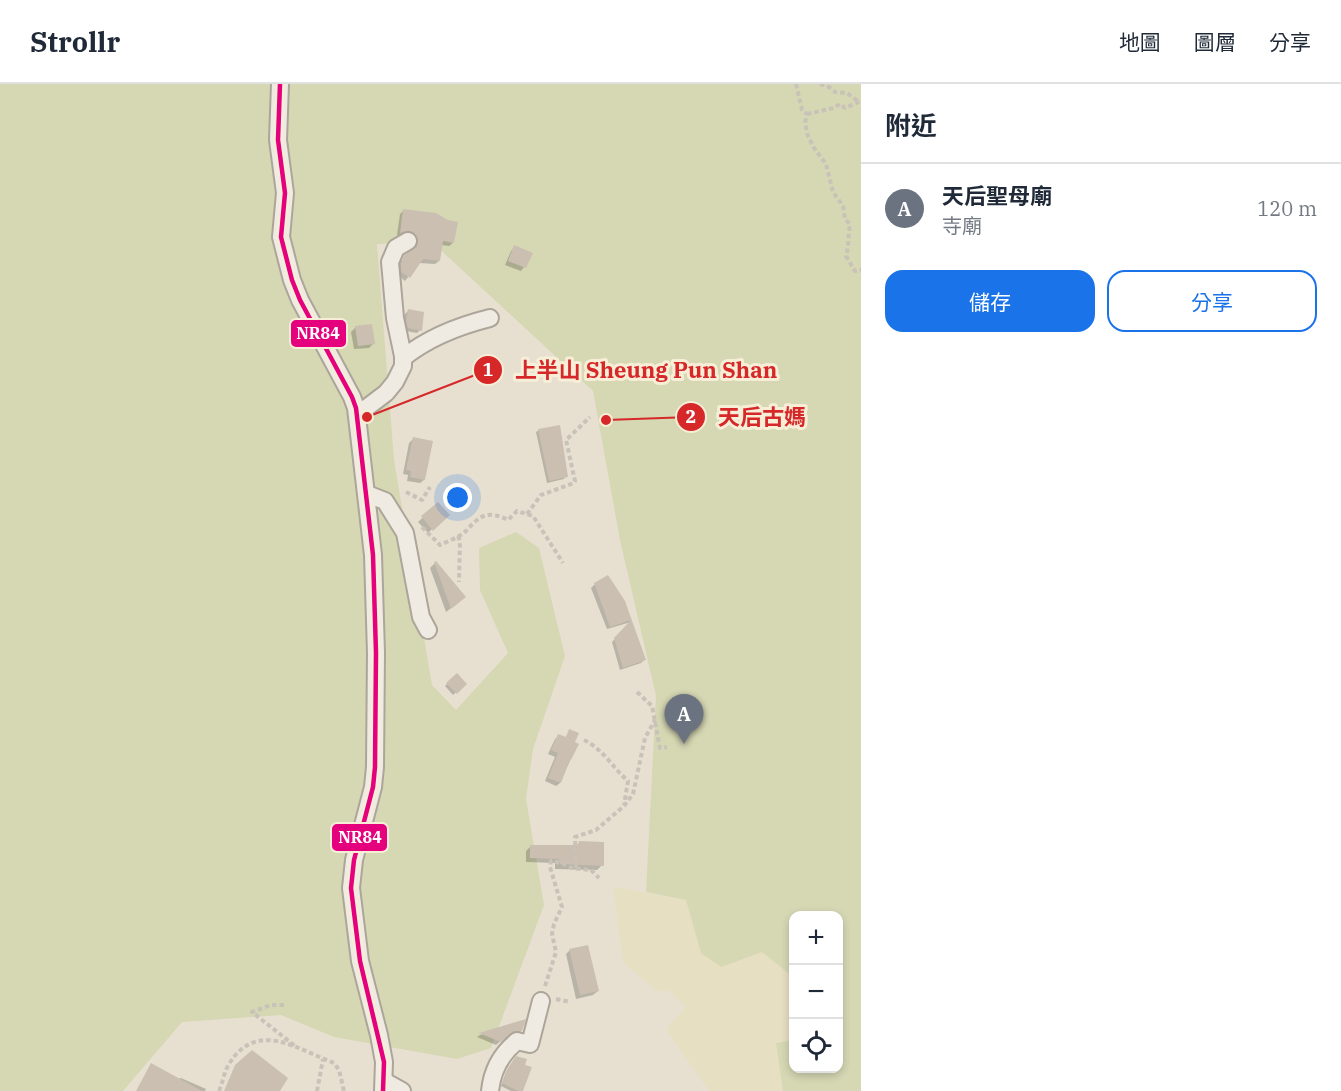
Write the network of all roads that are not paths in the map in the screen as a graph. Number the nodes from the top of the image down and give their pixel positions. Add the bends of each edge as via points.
1 (280, 84) edge
2 (408, 241) dead end
3 (490, 318) dead end
4 (403, 358) junction
5 (357, 415) junction
6 (367, 494) junction
7 (428, 630) dead end
8 (541, 1001) road end
9 (383, 1086) edge
10 (402, 1091) edge
11 (490, 1091) edge

1 - 5 street via 278,140 285,193 281,237 300,300 352,397
2 - 4 street via 396,248 390,262
3 - 4 street via 432,338
4 - 5 street via 402,371 395,382
5 - 6 street
6 - 7 street via 385,501 405,533 421,617
6 - 9 street via 376,653 375,767 351,888 360,961 380,1035
8 - 11 street via 530,1044 517,1041 508,1050 495,1070
9 - 10 street

